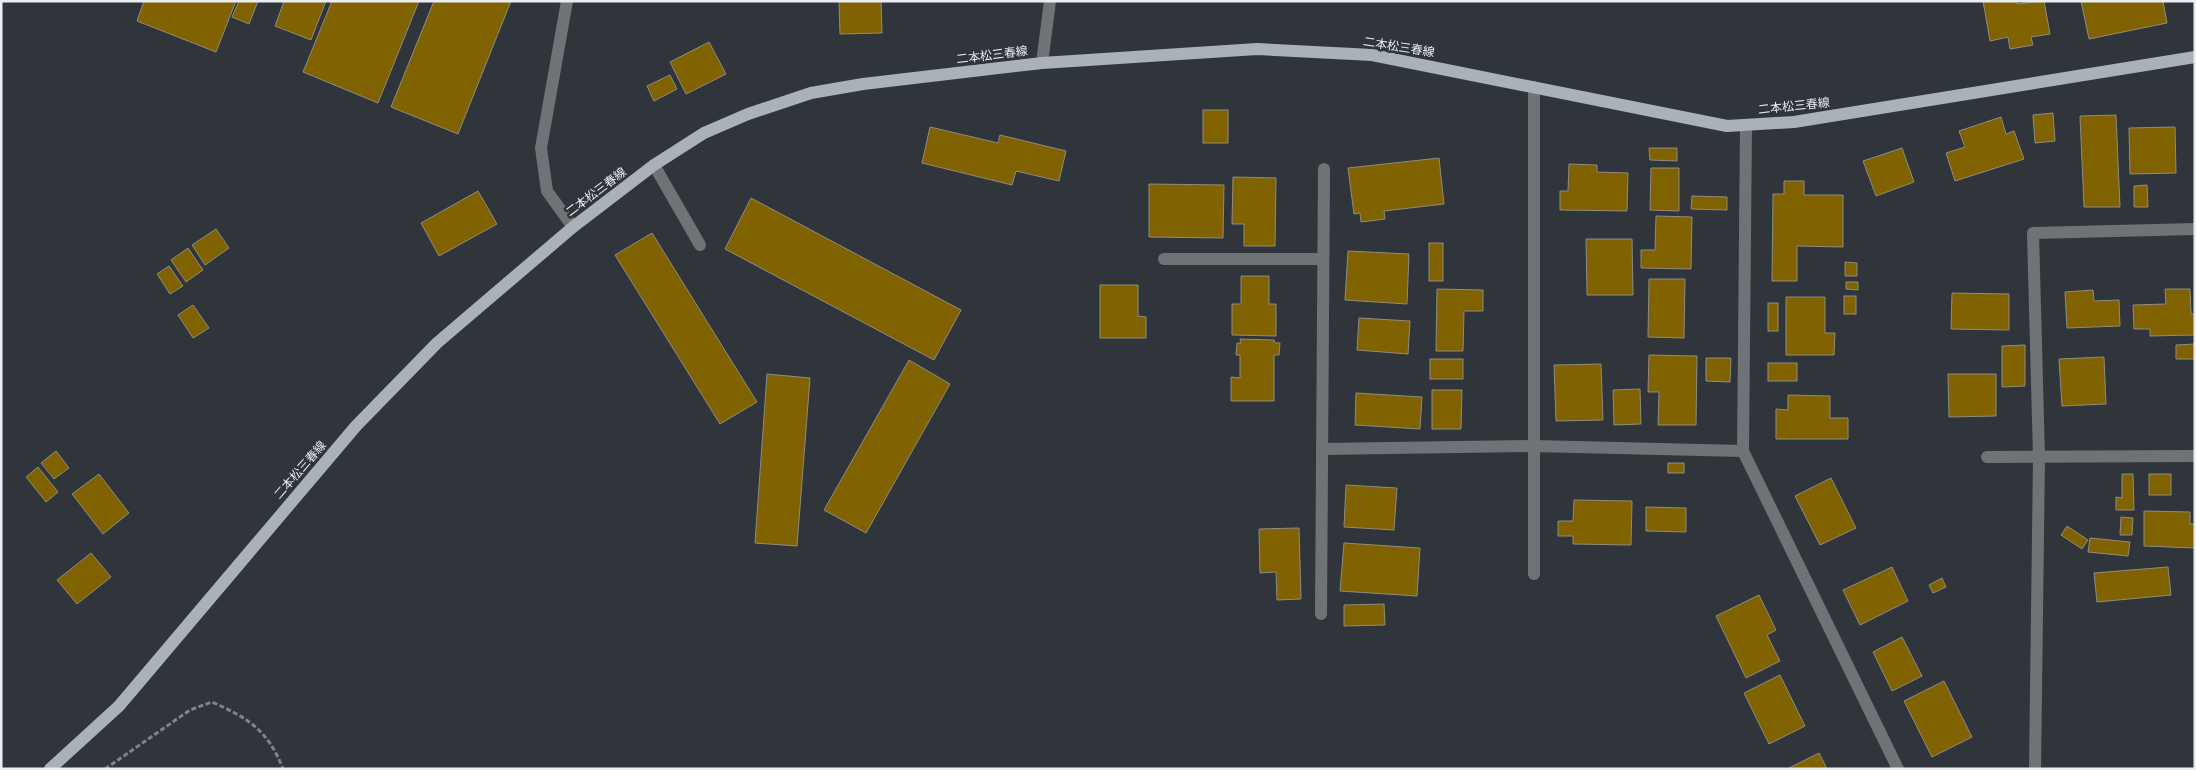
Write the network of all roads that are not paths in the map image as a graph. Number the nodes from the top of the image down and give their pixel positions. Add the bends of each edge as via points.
1 (567, 1) edge
2 (1050, 1) edge
3 (2195, 57) edge
4 (1042, 63) junction
5 (1534, 87) junction
6 (1746, 125) junction
7 (654, 165) junction
8 (1324, 169) dead end
9 (573, 227) junction
10 (2195, 230) edge
11 (700, 245) dead end
12 (1164, 259) dead end
13 (1323, 259) junction
14 (1534, 446) junction
15 (1322, 449) junction
16 (1744, 451) junction
17 (2195, 456) edge
18 (1987, 457) dead end
19 (2040, 457) junction
20 (1534, 574) dead end
21 (1321, 614) dead end
22 (50, 769) edge
23 (1898, 769) edge
24 (2035, 769) edge

1 - 9 street via 541,148 547,191
2 - 4 street
3 - 6 main road, 二本松三春線 via 1794,122
4 - 5 main road, 二本松三春線 via 1257,49 1362,54
4 - 7 main road, 二本松三春線 via 811,93 704,133
5 - 6 main road, 二本松三春線 via 1727,126
5 - 14 street
6 - 16 street
7 - 9 main road, 二本松三春線
7 - 11 street
8 - 13 street
9 - 22 main road, 二本松三春線 via 437,343 356,426 119,706
10 - 19 street via 2033,233
12 - 13 street
13 - 15 street
14 - 15 street
14 - 16 street
14 - 20 street
15 - 21 street
16 - 23 street
17 - 19 street
18 - 19 street
19 - 24 street

